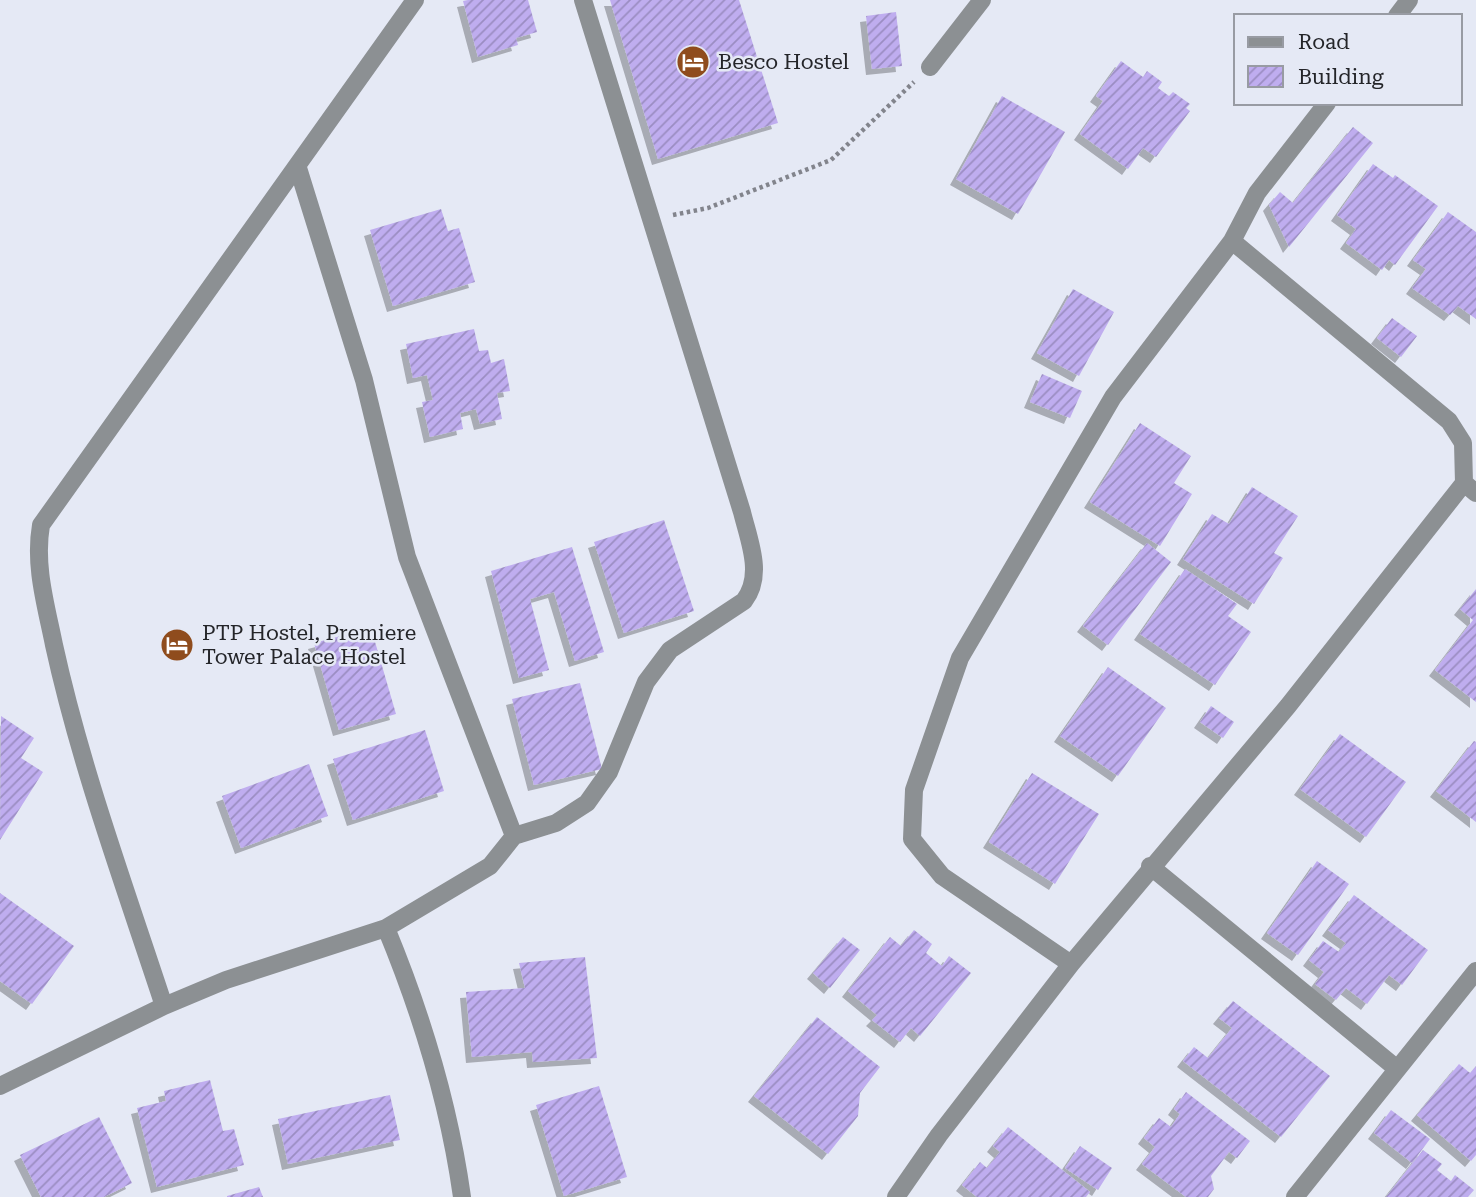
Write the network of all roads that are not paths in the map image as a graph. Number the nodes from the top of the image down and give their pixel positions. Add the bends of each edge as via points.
1 (415, 0) edge
2 (583, 0) edge
3 (982, 0) edge
4 (1409, 0) edge
5 (1398, 14) edge
6 (930, 67) road end
7 (1325, 105) edge
8 (299, 168) junction
9 (1232, 241) junction
10 (1470, 488) edge
11 (514, 836) junction
12 (1150, 866) junction
13 (386, 928) junction
14 (1071, 964) junction
15 (1474, 977) edge
16 (164, 1006) junction
17 (1396, 1068) junction
18 (0, 1086) edge
19 (462, 1197) edge
20 (896, 1197) edge
21 (1296, 1197) edge

1 - 8 street
2 - 11 street via 742,512 755,576 744,601 670,650 646,682 609,772 587,803 556,823
3 - 6 street
4 - 5 street
7 - 9 street via 1257,193
8 - 11 street via 364,380 408,557
8 - 16 street via 41,525 41,583 61,678
9 - 10 street via 1449,421 1463,443
9 - 14 street via 1113,397 967,646 914,790 912,839 942,876
10 - 12 street
11 - 13 street via 490,866
12 - 14 street
12 - 17 street
13 - 16 street via 226,980
13 - 19 street via 413,993 442,1092
14 - 20 street
15 - 17 street
16 - 18 street
17 - 21 street

